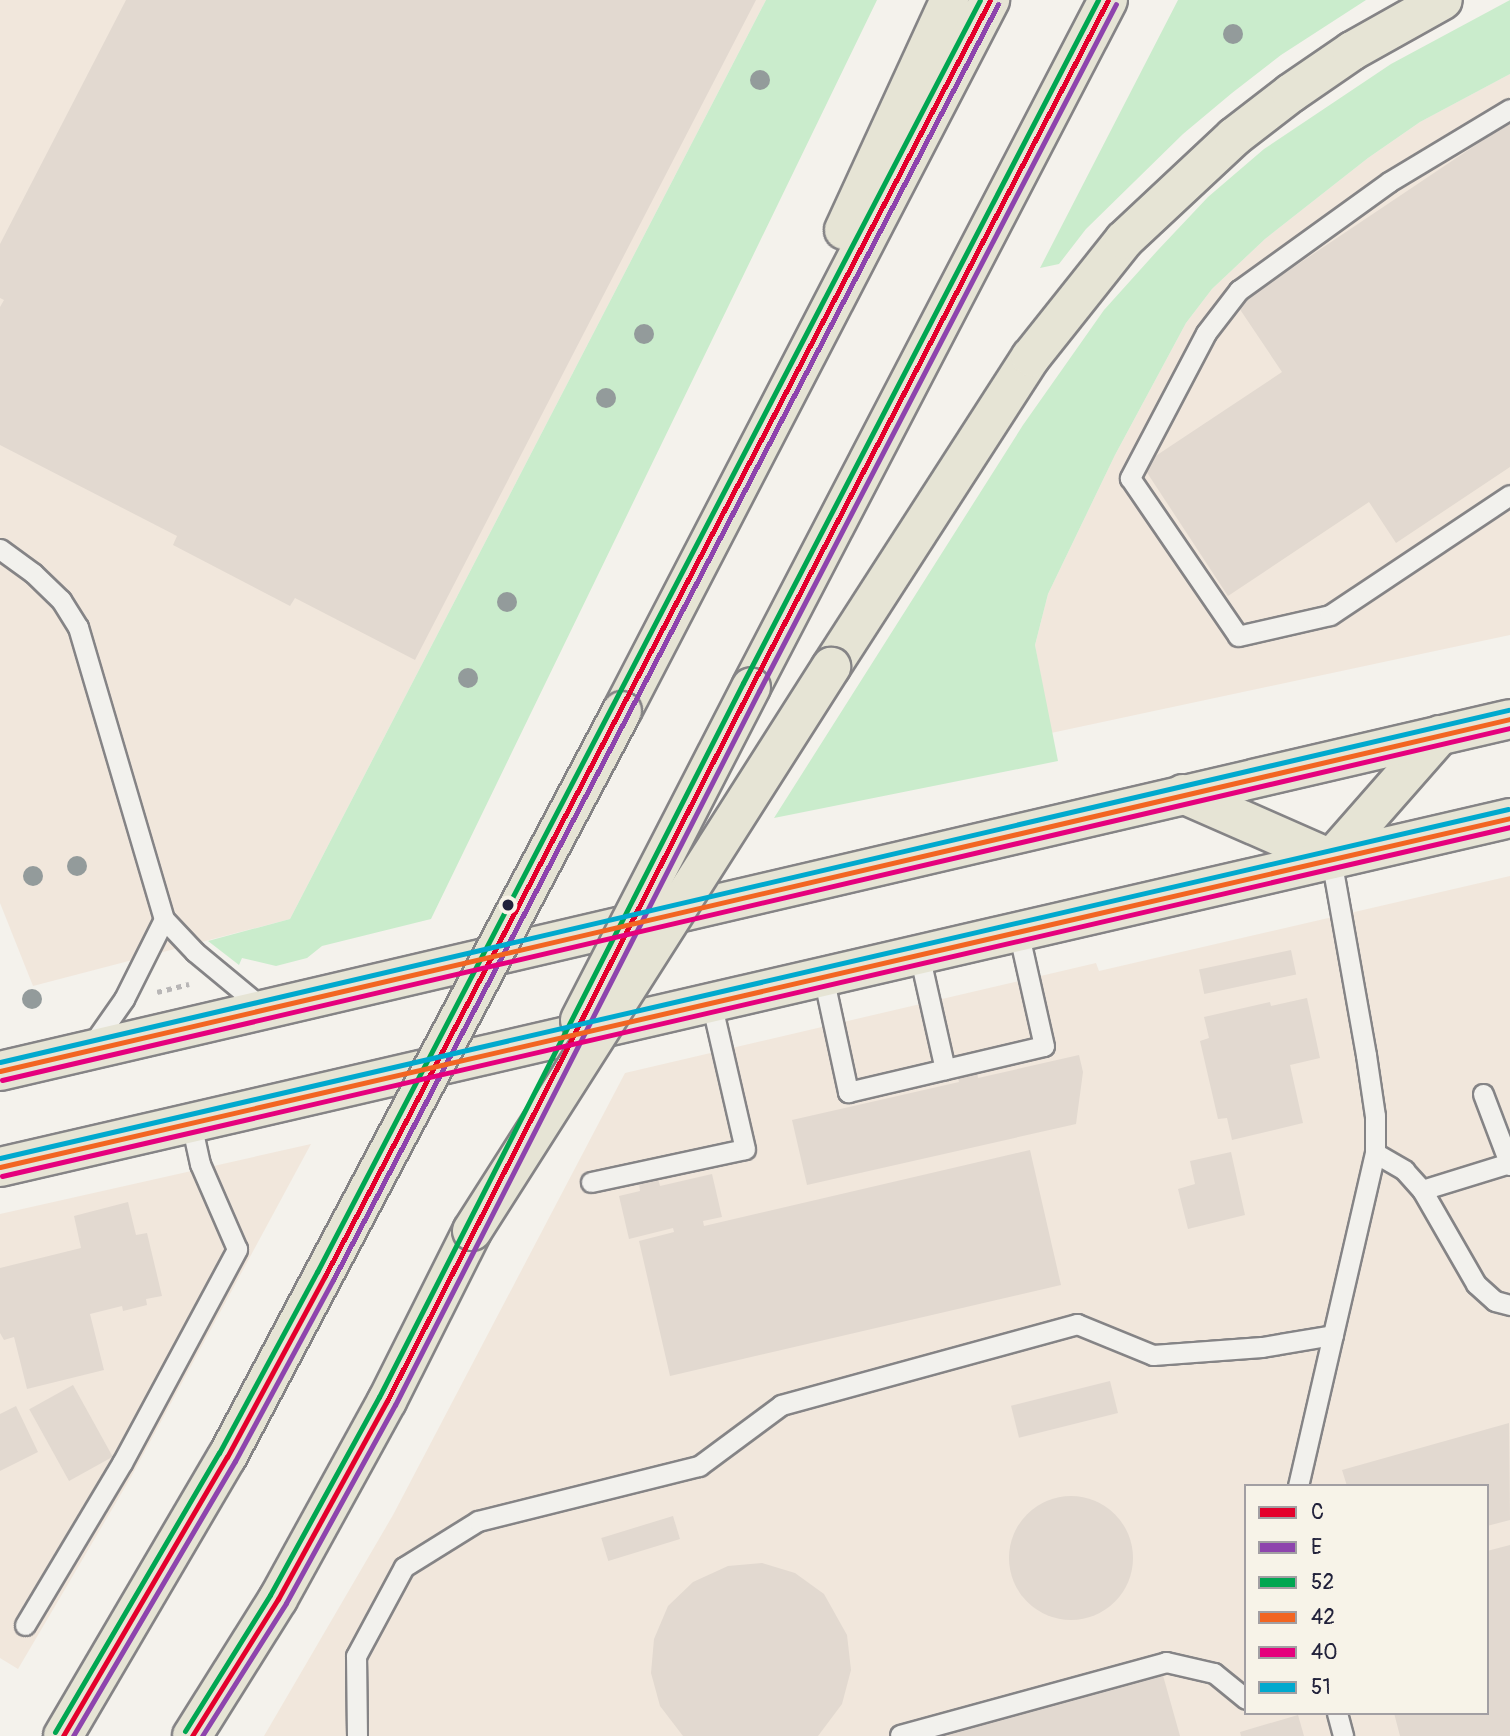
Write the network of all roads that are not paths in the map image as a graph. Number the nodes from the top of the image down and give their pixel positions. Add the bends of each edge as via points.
1 (950, 0) edge
2 (990, 0) edge
3 (1108, 0) edge
4 (1443, 0) edge
5 (1510, 109) edge
6 (1510, 495) edge
7 (0, 549) edge
8 (622, 711) junction
9 (1510, 719) edge
10 (1440, 735) junction
11 (1183, 794) junction
12 (1510, 818) edge
13 (1331, 859) junction
14 (164, 919) junction
15 (1018, 931) junction
16 (919, 954) junction
17 (822, 976) junction
18 (711, 1002) junction
19 (265, 1009) junction
20 (88, 1050) junction
21 (945, 1069) junction
22 (0, 1071) edge
23 (1483, 1094) dead end
24 (191, 1123) junction
25 (1375, 1153) junction
26 (1510, 1164) edge
27 (0, 1167) edge
28 (591, 1182) dead end
29 (1422, 1190) junction
30 (471, 1231) junction
31 (1510, 1306) edge
32 (1333, 1335) junction
33 (1298, 1484) edge
34 (25, 1625) dead end
35 (1244, 1697) edge
36 (1338, 1715) edge
37 (900, 1735) edge
38 (63, 1736) edge
39 (192, 1736) edge
40 (357, 1736) edge
41 (1343, 1736) edge

1 - 8 main road
2 - 8 main road
3 - 30 main road, bridge
4 - 30 main road, bridge via 1352,51 1291,93 1234,137 1124,240 1031,358
5 - 6 lane via 1389,182 1239,290 1206,333 1130,478 1238,635 1330,615
7 - 14 lane via 61,600 78,627
8 - 38 main road, bridge via 228,1457
9 - 10 main road
10 - 11 main road
10 - 13 main road
11 - 13 main road
11 - 19 main road
12 - 13 main road
13 - 15 main road
13 - 25 lane via 1368,1067
14 - 19 lane via 195,952
14 - 20 lane via 124,999
15 - 16 main road
15 - 21 lane via 1044,1046
16 - 17 main road
16 - 21 lane
17 - 18 main road
17 - 21 lane via 849,1092
18 - 24 main road
18 - 28 lane via 745,1149
19 - 20 main road
20 - 22 main road
23 - 26 lane
24 - 27 main road
24 - 34 lane via 200,1164 237,1249 122,1463
25 - 29 lane via 1404,1170
25 - 32 lane
26 - 29 lane
29 - 31 lane via 1476,1284 1495,1301
30 - 39 main road via 387,1401 290,1576
32 - 33 lane
32 - 40 lane via 1262,1347 1153,1354 1077,1324 781,1405 699,1466 478,1521 404,1567 356,1656
35 - 37 lane via 1214,1673 1166,1662
36 - 41 lane

